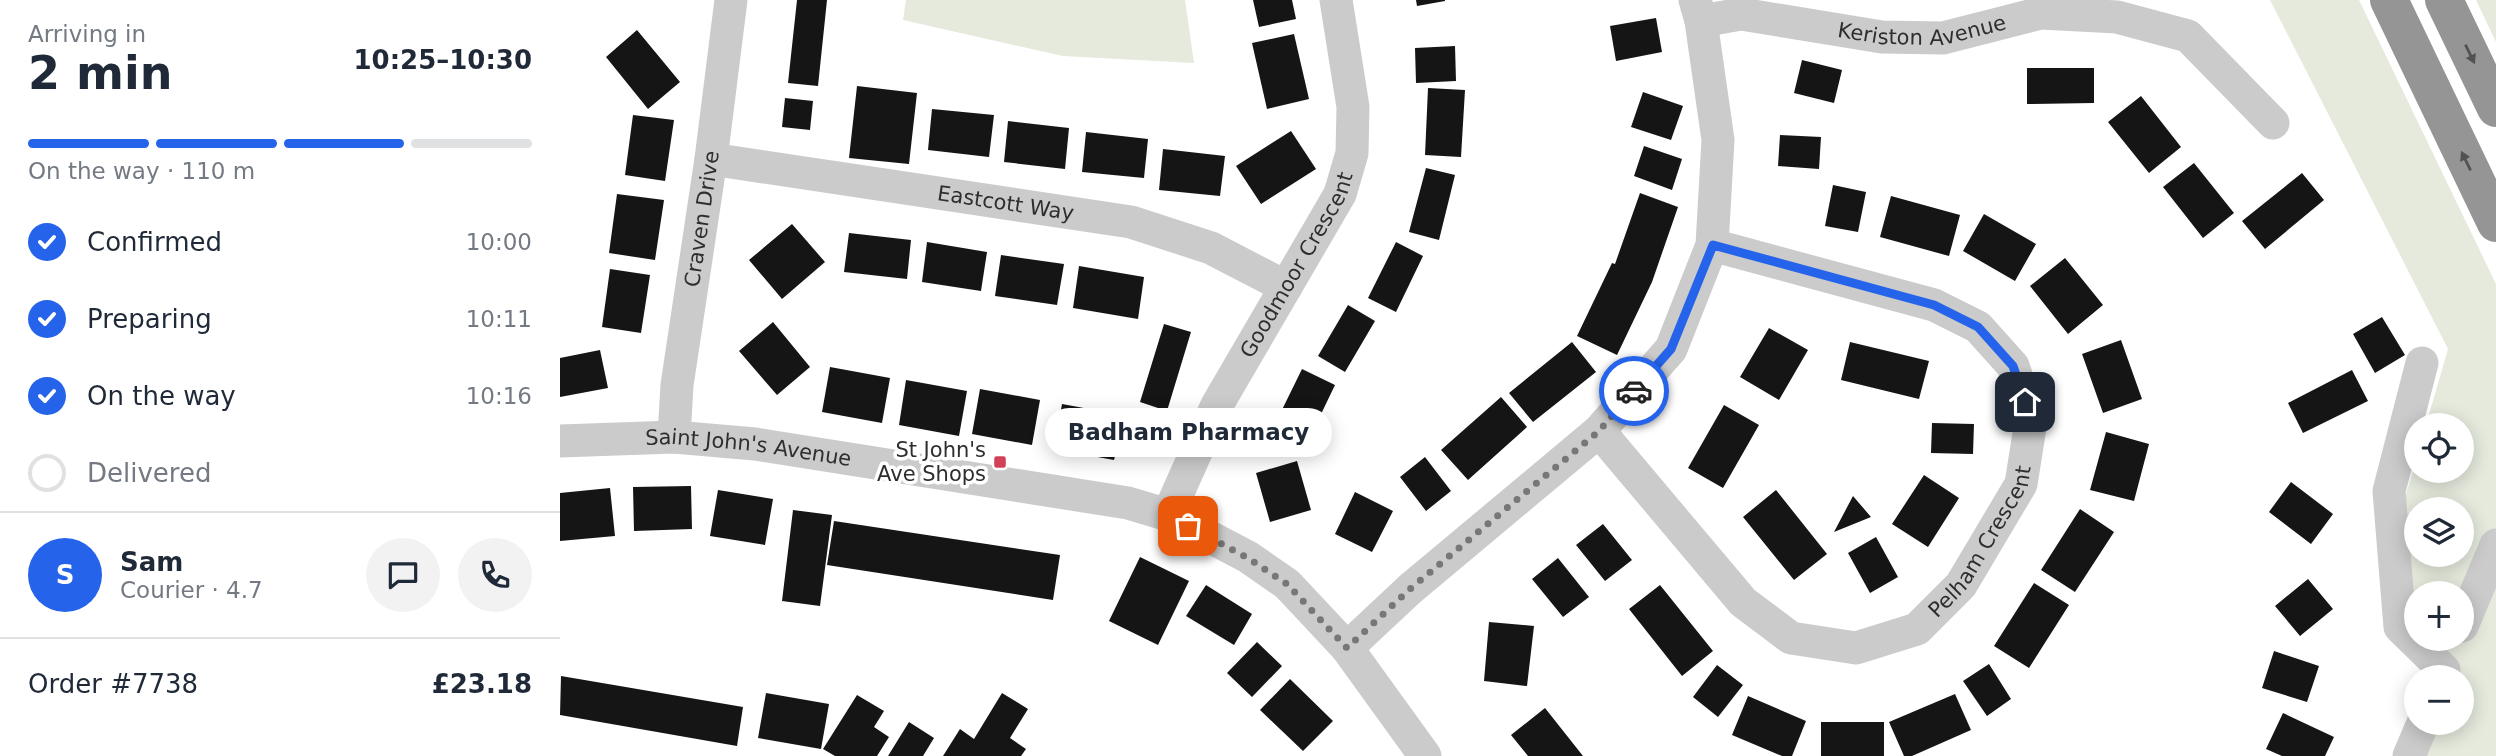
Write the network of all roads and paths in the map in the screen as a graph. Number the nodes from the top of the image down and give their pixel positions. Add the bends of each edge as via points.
1 (731, 0) edge
2 (1336, 0) edge
3 (2389, 0) edge
4 (2444, 0) edge
5 (1698, 11) edge
6 (2496, 108) edge
7 (2273, 123) dead end
8 (711, 159) junction
9 (2496, 223) edge
10 (1713, 245) junction
11 (1286, 287) junction
12 (2422, 363) dead end
13 (1599, 431) junction
14 (674, 437) junction
15 (560, 441) edge
16 (1168, 515) junction
17 (2496, 545) edge
18 (2474, 597) edge
19 (1347, 648) junction
20 (2436, 665) edge
21 (2418, 735) edge
22 (1424, 756) edge
23 (2409, 756) edge

1 - 8 street, Craven Drive
2 - 11 street, Goodmoor Crescent via 1353,107 1352,153 1340,194
9 -> 3 highway
4 -> 6 highway
5 - 7 street, Keriston Avenue via 1882,37 1943,38 2041,13 2118,17 2188,36
5 - 10 street via 1718,140
8 - 11 street, Eastcott Way via 1131,222 1211,248
8 - 14 street, Craven Drive via 677,385
10 - 13 street via 1671,349
10 - 13 street, Pelham Crescent via 1934,305 1978,327 2013,366 2031,421 2021,484 1961,585 1917,629 1856,648 1791,638 1743,602
11 - 16 street, Goodmoor Crescent via 1217,405
12 - 20 street via 2389,491 2400,627
13 - 19 street via 1410,589
14 - 15 street, Saint John's Avenue
14 - 16 street, Saint John's Avenue via 755,444 1128,503
16 - 19 street, Saint John's Avenue via 1287,584
17 - 18 street
19 - 22 street, Saint John's Avenue
21 - 23 street

